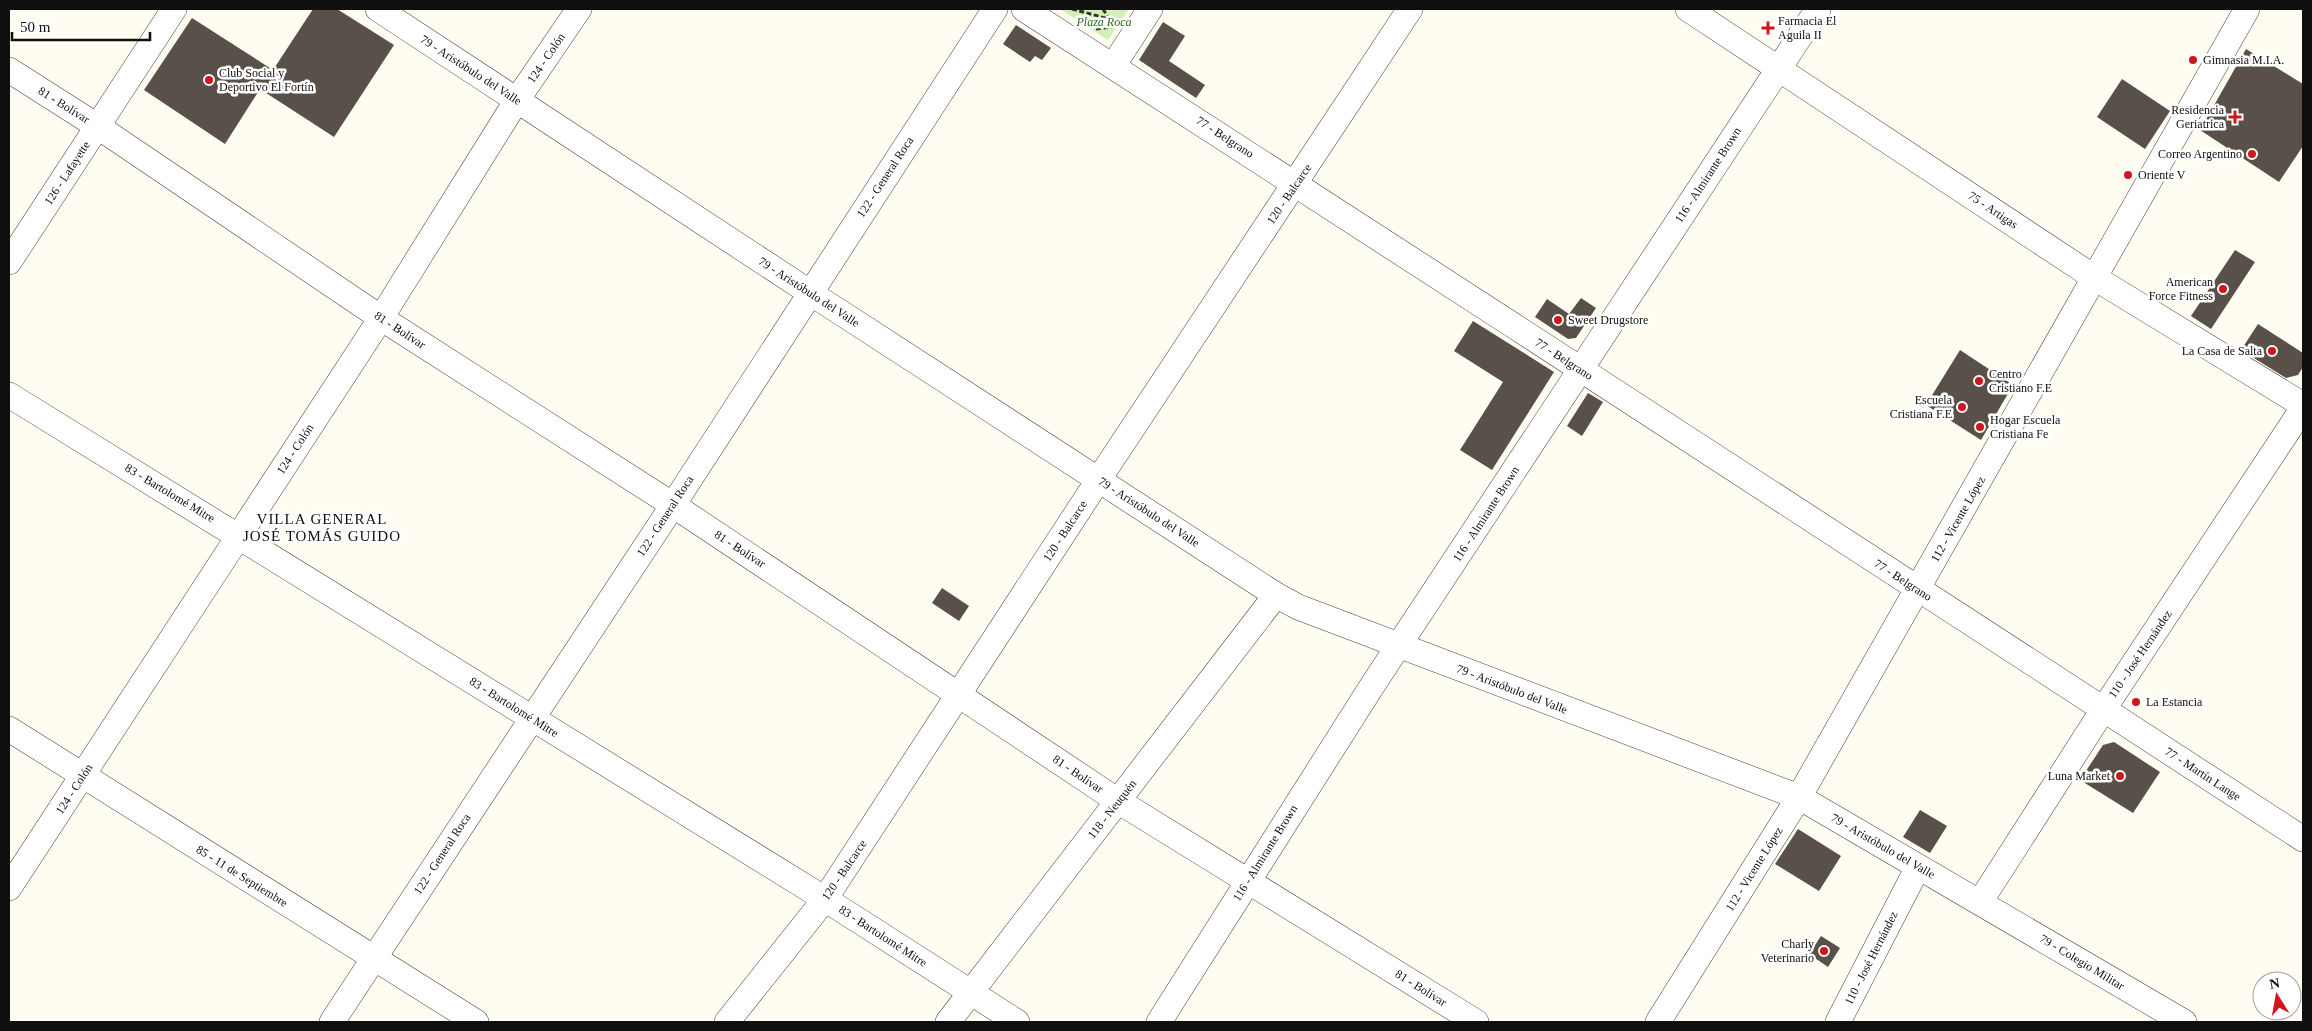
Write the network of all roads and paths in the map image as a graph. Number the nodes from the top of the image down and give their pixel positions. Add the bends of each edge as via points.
1 (174, 9) edge
2 (378, 9) edge
3 (579, 9) edge
4 (995, 9) edge
5 (1024, 9) edge
6 (1070, 9) edge
7 (1103, 9) edge
8 (1150, 9) edge
9 (1410, 9) edge
10 (1688, 9) edge
11 (1818, 9) edge
12 (2247, 9) edge
13 (1074, 16) dead end
14 (1113, 27) dead end
15 (1094, 30) dead end
16 (1113, 66) junction
17 (1779, 68) junction
18 (9, 70) edge
19 (517, 100) junction
20 (97, 126) junction
21 (1297, 183) junction
22 (9, 262) edge
23 (2095, 278) junction
24 (809, 292) junction
25 (381, 318) junction
26 (1580, 369) junction
27 (9, 395) edge
28 (2303, 406) edge
29 (1099, 479) junction
30 (673, 505) junction
31 (238, 535) junction
32 (1918, 590) junction
33 (1276, 595) junction
34 (1399, 646) junction
35 (959, 694) junction
36 (2103, 710) junction
37 (532, 718) junction
38 (9, 729) edge
39 (83, 776) junction
40 (1798, 797) junction
41 (1118, 801) junction
42 (2303, 839) edge
43 (1918, 867) junction
44 (1248, 880) junction
45 (9, 888) edge
46 (826, 899) junction
47 (1980, 902) junction
48 (373, 958) junction
49 (971, 992) junction
50 (332, 1022) edge
51 (476, 1022) edge
52 (727, 1022) edge
53 (948, 1022) edge
54 (1017, 1022) edge
55 (1159, 1022) edge
56 (1476, 1022) edge
57 (1658, 1022) edge
58 (1838, 1022) edge
59 (2184, 1022) edge

1 - 20 street, 126 - Lafayette
2 - 19 street, 79 - Aristóbulo del Valle
3 - 19 street, 124 - Colón
4 - 24 street, 122 - General Roca
5 - 16 street, 77 - Belgrano
6 - 7 path via 1109,19
6 - 13 path
8 - 16 street
9 - 21 street, 120 - Balcarce
10 - 17 street, 75 - Artigas
11 - 17 street, 116 - Almirante Brown
12 - 23 street, 112 - Vicente López
14 - 15 path
16 - 21 street, 77 - Belgrano
17 - 23 street, 75 - Artigas
17 - 26 street, 116 - Almirante Brown
18 - 20 street, 81 - Bolívar
19 - 24 street, 79 - Aristóbulo del Valle
19 - 25 street, 124 - Colón
20 - 22 street, 126 - Lafayette
20 - 25 street, 81 - Bolívar
21 - 26 street, 77 - Belgrano
21 - 29 street, 120 - Balcarce
23 - 28 street, 75 - Artigas
23 - 32 street, 112 - Vicente López
24 - 29 street, 79 - Aristóbulo del Valle
24 - 30 street, 122 - General Roca
25 - 30 street, 81 - Bolívar
25 - 31 street, 124 - Colón
26 - 32 street, 77 - Belgrano
26 - 34 street, 116 - Almirante Brown
27 - 31 street, 83 - Bartolomé Mitre
28 - 36 street, 110 - José Hernández
29 - 33 street, 79 - Aristóbulo del Valle
29 - 35 street, 120 - Balcarce
30 - 35 street, 81 - Bolívar
30 - 37 street, 122 - General Roca
31 - 37 street, 83 - Bartolomé Mitre
31 - 39 street, 124 - Colón
32 - 36 street, 77 - Belgrano
32 - 40 street, 112 - Vicente López
33 - 34 street, 79 - Aristóbulo del Valle via 1298,607
33 - 41 street, 118 - Neuquén
34 - 40 street, 79 - Aristóbulo del Valle
34 - 44 street, 116 - Almirante Brown
35 - 41 street, 81 - Bolívar
35 - 46 street, 120 - Balcarce
36 - 42 street, 77 - Martín Lange
36 - 47 street, 110 - José Hernández
37 - 46 street, 83 - Bartolomé Mitre
37 - 48 street, 122 - General Roca
38 - 39 street, 85 - 11 de Septiembre
39 - 45 street, 124 - Colón
39 - 48 street, 85 - 11 de Septiembre
40 - 43 street, 79 - Aristóbulo del Valle
40 - 57 street, 112 - Vicente López
41 - 44 street, 81 - Bolívar
41 - 49 street, 118 - Neuquén
43 - 47 street, 79 - Aristóbulo del Valle
43 - 58 street, 110 - José Hernández
44 - 55 street, 116 - Almirante Brown
44 - 56 street, 81 - Bolívar
46 - 49 street, 83 - Bartolomé Mitre
46 - 52 street, 120 - Balcarce
47 - 59 street, 79 - Colegio Militar
48 - 50 street, 122 - General Roca
48 - 51 street, 85 - 11 de Septiembre
49 - 53 street, 118 - Neuquén
49 - 54 street, 83 - Bartolomé Mitre

